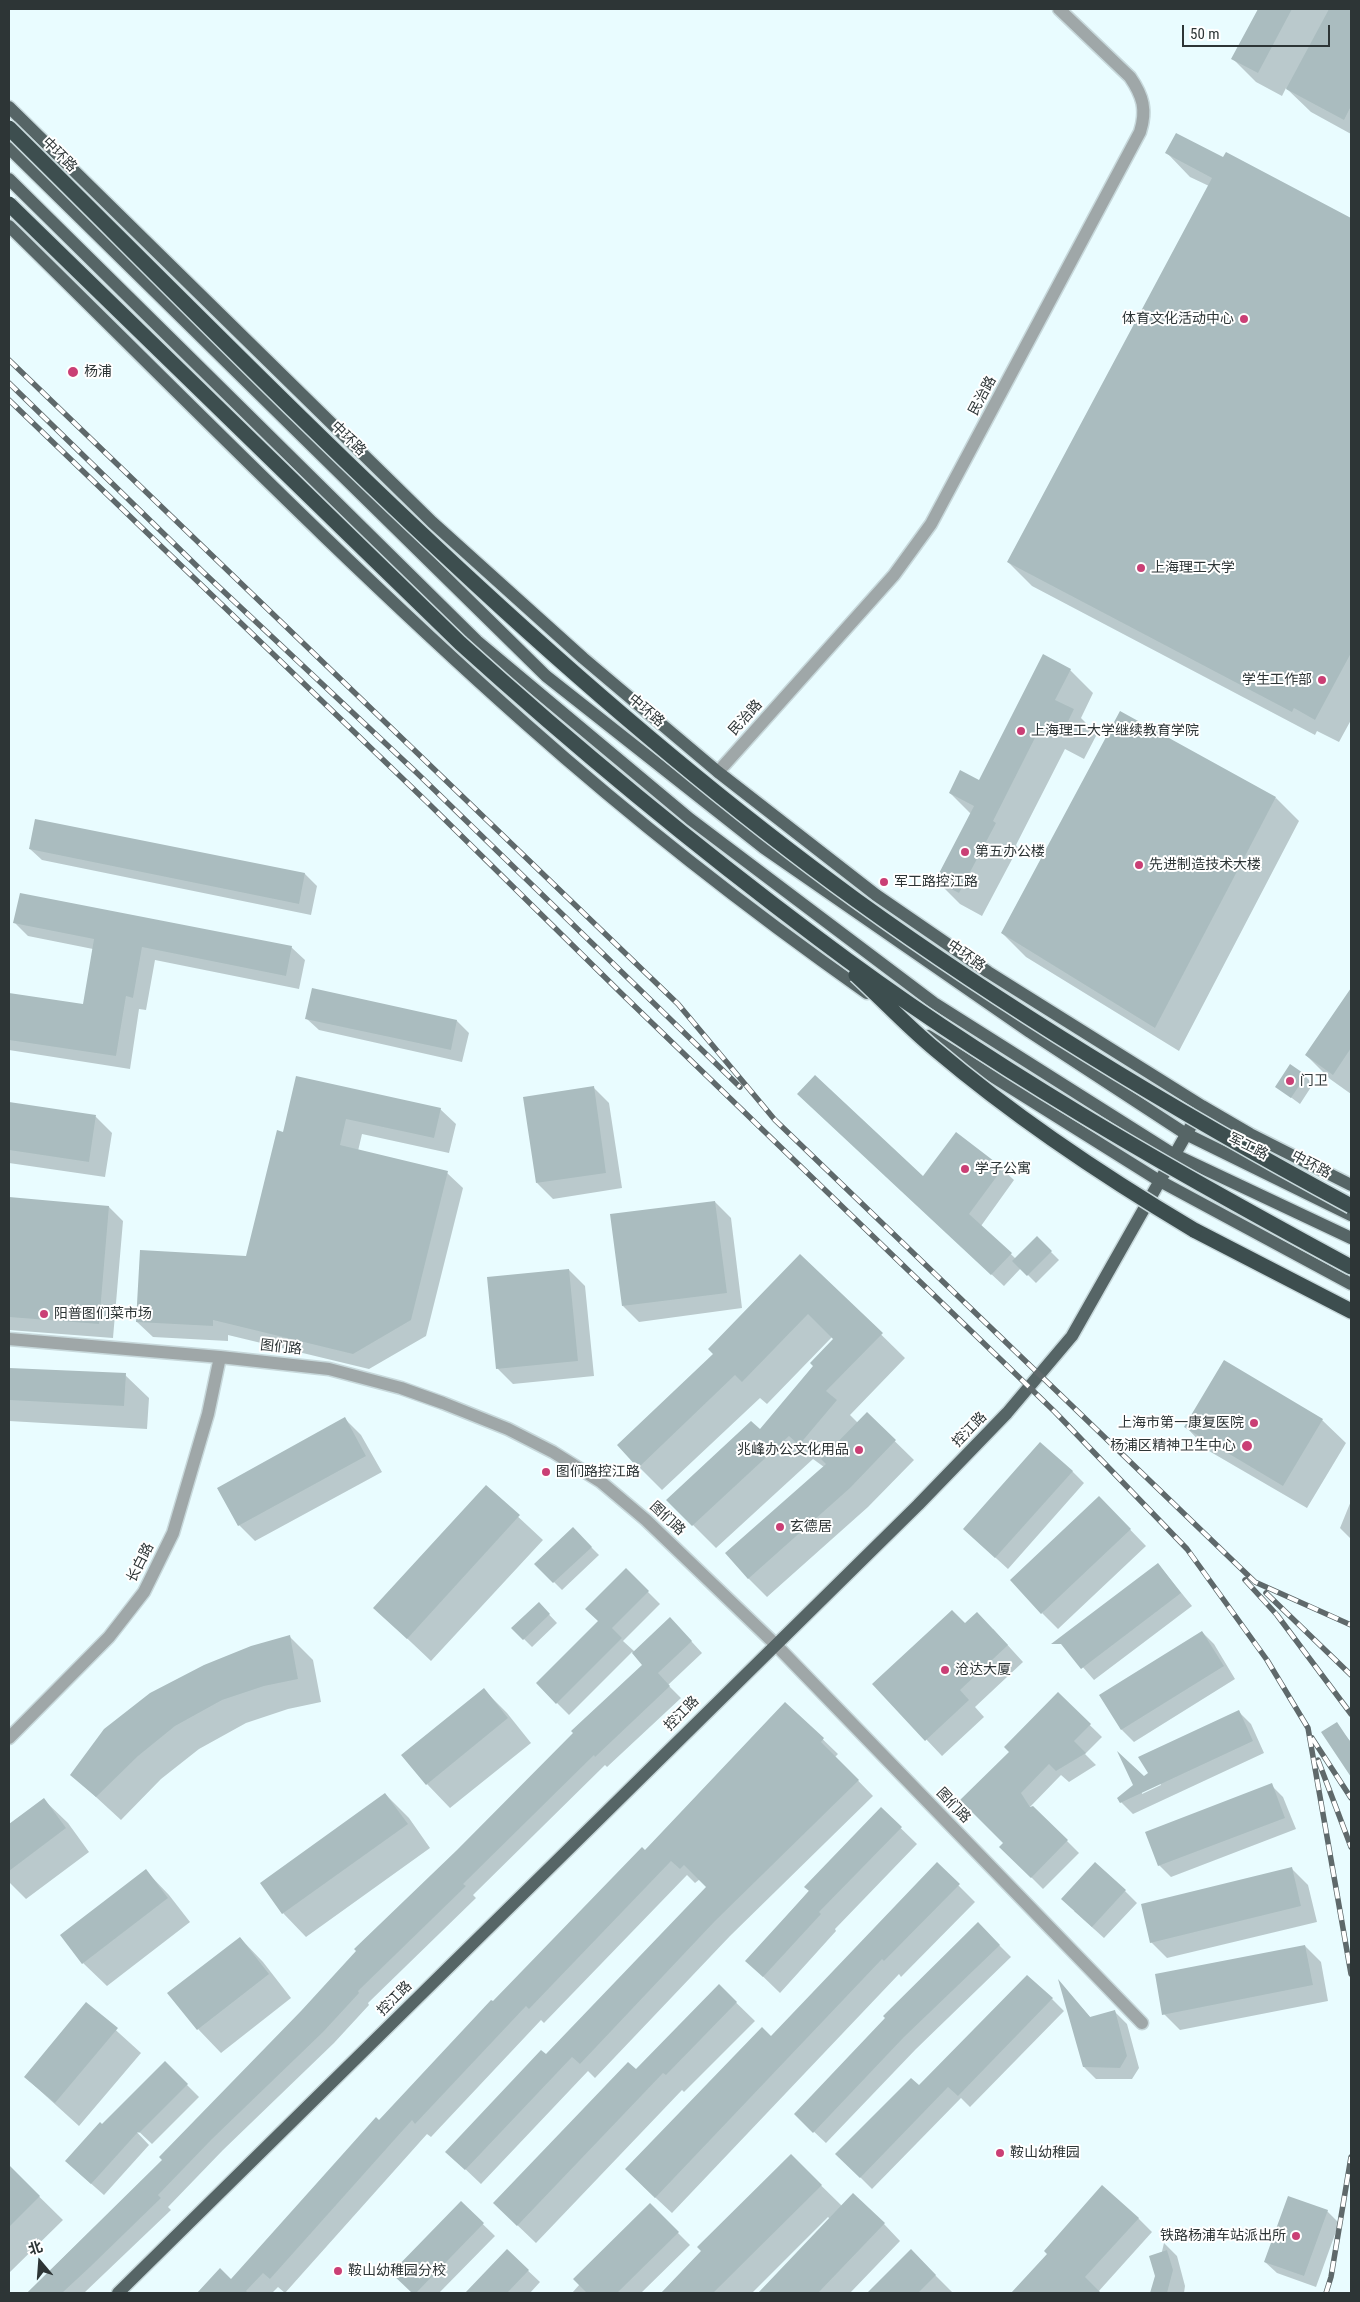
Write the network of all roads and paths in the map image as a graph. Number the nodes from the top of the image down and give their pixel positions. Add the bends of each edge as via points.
1 (1059, 9) edge
2 (9, 107) edge
3 (9, 128) edge
4 (9, 148) edge
5 (9, 179) edge
6 (9, 204) edge
7 (9, 226) edge
8 (135, 231) junction
9 (170, 306) junction
10 (552, 704) junction
11 (718, 772) junction
12 (583, 773) junction
13 (932, 933) junction
14 (821, 941) junction
15 (955, 980) junction
16 (1202, 1106) junction
17 (1186, 1134) junction
18 (1174, 1154) junction
19 (1158, 1180) junction
20 (1351, 1185) edge
21 (1351, 1206) edge
22 (1351, 1215) edge
23 (1351, 1238) edge
24 (1351, 1267) edge
25 (1351, 1284) edge
26 (1351, 1311) edge
27 (9, 1339) edge
28 (220, 1357) junction
29 (775, 1644) junction
30 (9, 1738) edge
31 (1142, 2023) dead end
32 (118, 2293) edge

1 - 11 street, 民治路 via 1135,83 1143,102 1140,132 931,524 894,575
2 - 8 main road, 军工路
3 - 21 highway, 中环路, bridge via 421,533 573,670 731,803 855,898 980,985 1134,1083
4 - 9 main road, 军工路
5 - 10 main road via 477,641
6 - 14 highway, bridge via 467,649 616,780
7 - 12 main road via 373,583
8 - 9 main road
8 - 11 main road, 军工路 via 432,522 583,658
9 - 15 main road, 军工路 via 546,676 764,848
10 - 12 main road
10 - 18 main road via 690,819 934,1003
11 - 13 main road, 军工路 via 876,895
12 - 19 main road via 812,954 941,1044
13 - 15 main road
13 - 16 main road, 军工路 via 988,972
14 - 24 highway, bridge via 1080,1115
14 - 26 highway, bridge via 936,1050 1096,1169 1194,1230
15 - 17 main road, 军工路
16 - 17 main road, 控江路
16 - 20 main road, 军工路
17 - 18 main road, 控江路
17 - 22 main road, 军工路
18 - 19 main road, 控江路
18 - 23 main road
19 - 25 main road
19 - 29 main road, 控江路 via 1072,1336 1007,1414
27 - 28 street, 图们路
28 - 29 street, 图们路 via 329,1369 401,1388 508,1429 553,1452 601,1482 646,1520
28 - 30 street, 长白路 via 208,1414 173,1533 144,1592 109,1638
29 - 31 street, 图们路
29 - 32 main road, 控江路

